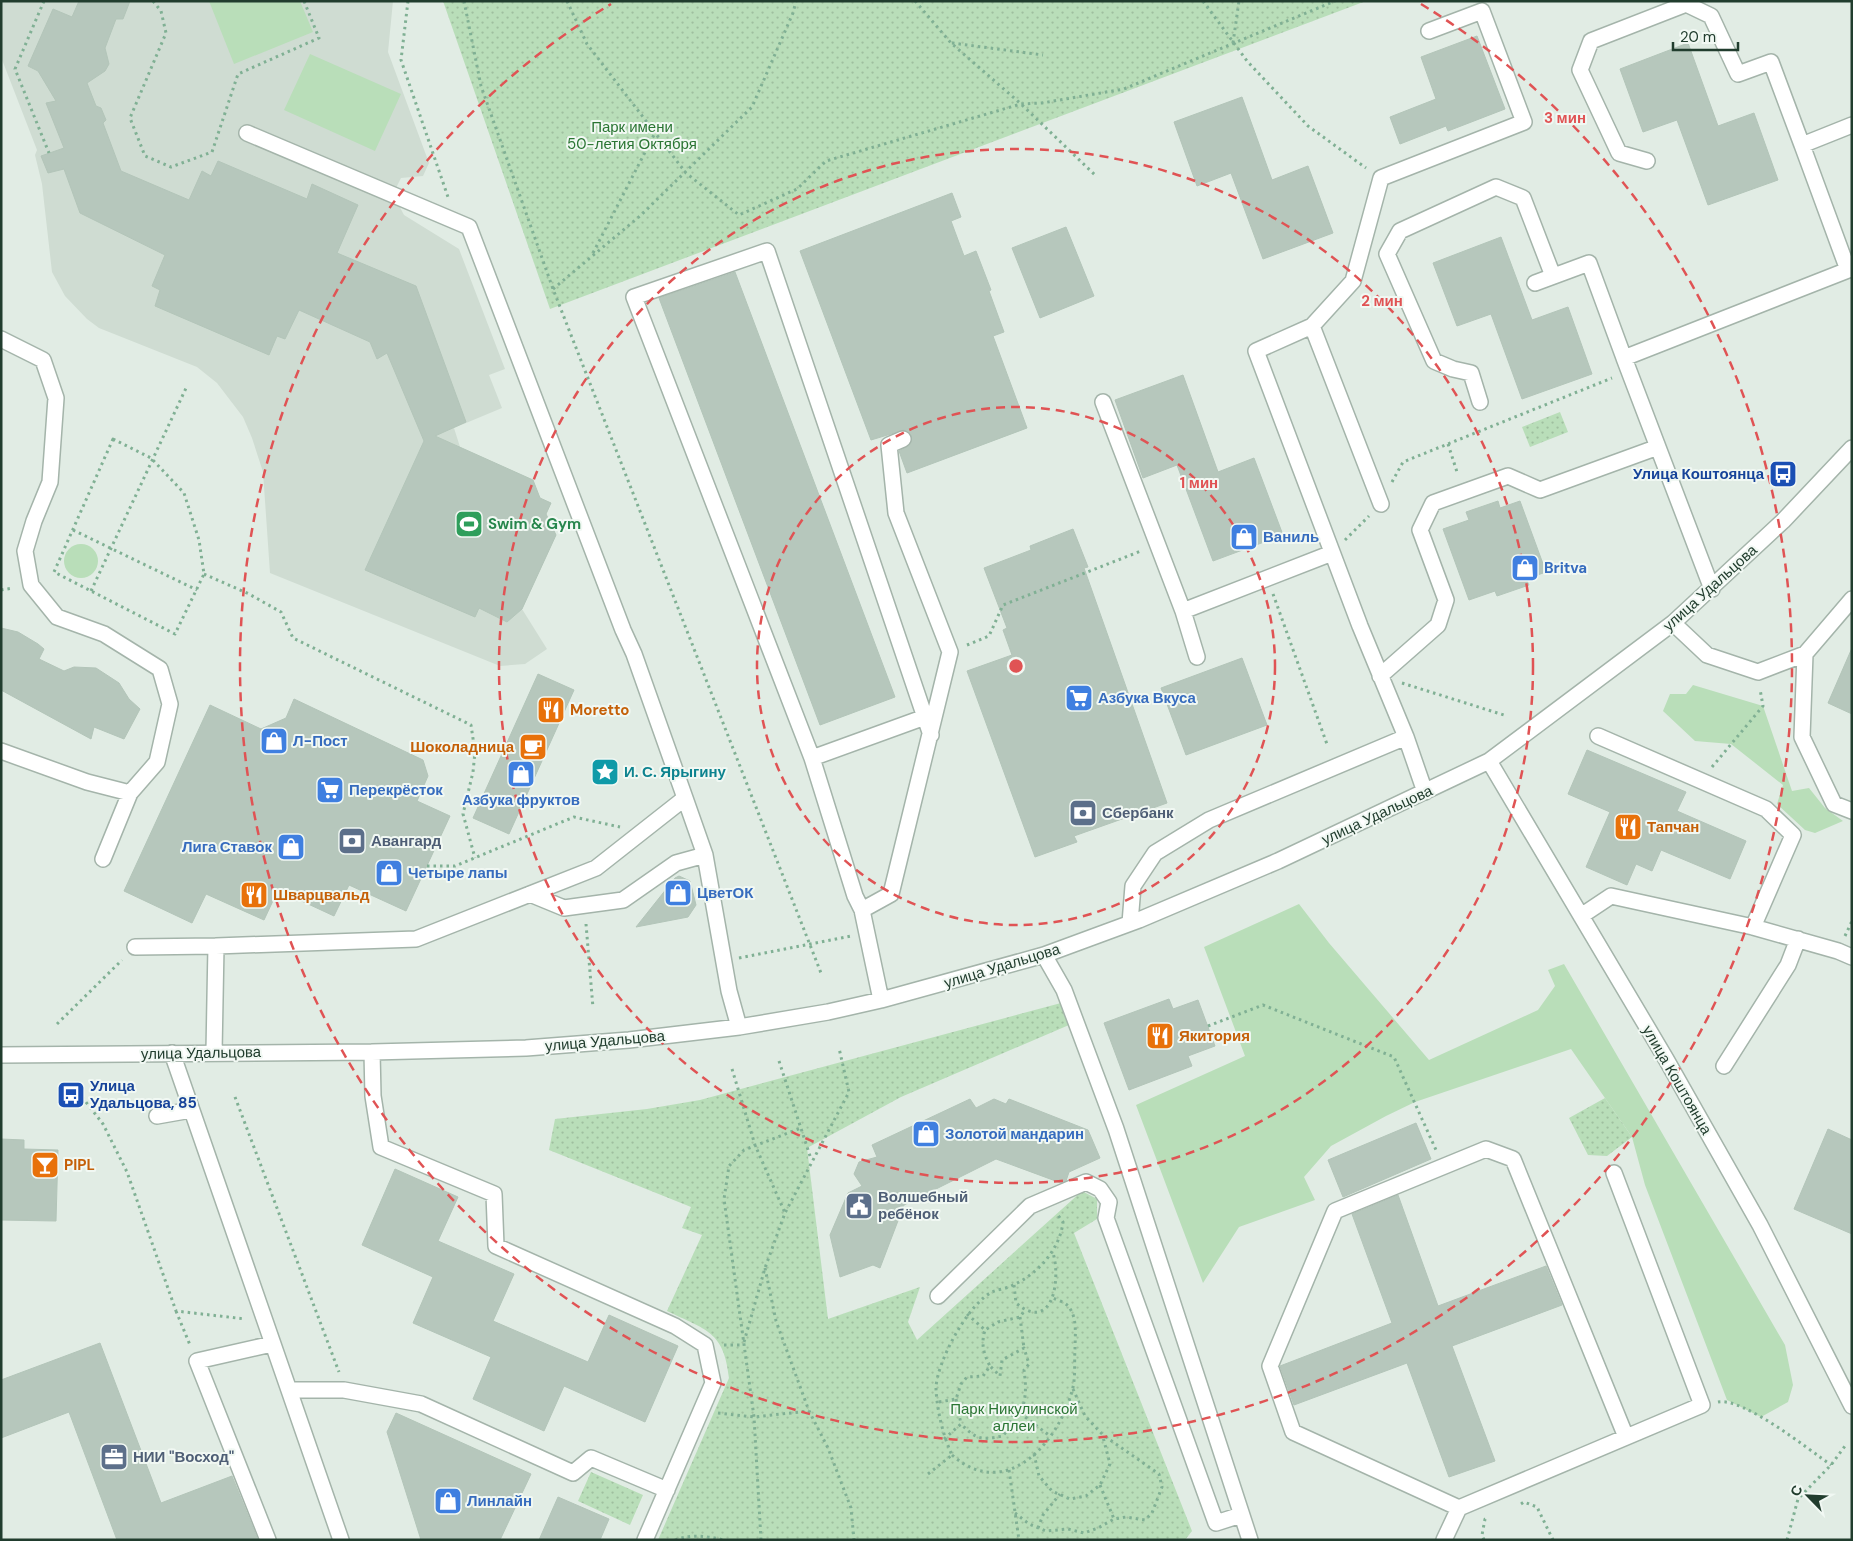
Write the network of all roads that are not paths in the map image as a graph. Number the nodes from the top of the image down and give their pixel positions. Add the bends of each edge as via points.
1 (1429, 31) dead end
2 (1852, 125) edge
3 (247, 133) dead end
4 (1802, 145) junction
5 (1646, 161) dead end
6 (1553, 276) junction
7 (1850, 276) edge
8 (1535, 283) dead end
9 (1312, 326) junction
10 (1, 339) edge
11 (1626, 365) junction
12 (1103, 402) dead end
13 (1480, 402) dead end
14 (903, 439) dead end
15 (1658, 447) junction
16 (1852, 448) edge
17 (1381, 504) road end
18 (1332, 553) junction
19 (1712, 589) junction
20 (1852, 599) edge
21 (1183, 611) junction
22 (1673, 623) junction
23 (1805, 654) junction
24 (1197, 657) dead end
25 (1380, 676) junction
26 (925, 717) junction
27 (931, 735) junction
28 (1598, 736) dead end
29 (1406, 737) junction
30 (1, 751) edge
31 (812, 758) junction
32 (1489, 761) junction
33 (1425, 792) junction
34 (130, 793) junction
35 (685, 798) junction
36 (1852, 811) edge
37 (705, 855) junction
38 (103, 859) dead end
39 (530, 894) junction
40 (862, 910) junction
41 (1581, 916) junction
42 (1130, 923) junction
43 (1753, 927) junction
44 (1798, 939) junction
45 (216, 946) junction
46 (135, 947) road end
47 (1044, 955) junction
48 (1852, 957) edge
49 (881, 1000) junction
50 (739, 1027) junction
51 (214, 1052) junction
52 (372, 1052) junction
53 (172, 1053) junction
54 (1, 1055) edge
55 (1724, 1066) dead end
56 (191, 1110) junction
57 (157, 1116) dead end
58 (1614, 1173) dead end
59 (938, 1296) dead end
60 (272, 1344) junction
61 (290, 1390) junction
62 (1852, 1406) edge
63 (1626, 1436) junction
64 (667, 1490) junction
65 (1460, 1508) junction
66 (1241, 1514) junction
67 (268, 1540) edge
68 (341, 1540) edge
69 (645, 1540) edge
70 (1250, 1540) edge
71 (1444, 1540) edge

1 - 9 street via 1482,11 1524,122 1381,178 1353,281
2 - 4 street
3 - 35 street via 469,227 634,654
4 - 5 street via 1771,62 1738,74 1711,16 1686,4 1591,41 1580,70 1619,153
4 - 7 street
6 - 8 street
6 - 11 street via 1589,263
6 - 13 street via 1523,198 1496,187 1400,231 1387,254 1434,361 1471,372
7 - 11 street
9 - 17 street
9 - 18 street via 1256,351
10 - 34 street via 43,360 56,398 50,482 25,551 31,585 57,617 104,634 160,669 170,704 156,762
11 - 15 street
12 - 21 street
14 - 27 street via 888,445 896,513 950,652
15 - 19 street
15 - 25 street via 1540,490 1508,476 1433,503 1420,530 1446,600 1438,625
16 - 19 street, улица Удальцова
18 - 21 street
18 - 25 street
19 - 22 street, улица Удальцова
20 - 23 street
21 - 24 street
22 - 23 street via 1707,655 1758,672
22 - 32 street, улица Удальцова
23 - 36 street via 1802,736 1834,804
25 - 29 street
26 - 27 street
26 - 31 street
26 - 31 street via 767,251 634,296
27 - 40 street via 891,894
28 - 43 street via 1766,809 1793,835
29 - 33 street
29 - 42 street via 1209,820 1155,853 1133,886
30 - 34 street via 87,782
31 - 40 street
32 - 33 street, улица Удальцова
32 - 41 street, улица Коштоянца
33 - 42 street, улица Удальцова via 1278,861
34 - 38 street
35 - 37 street
35 - 39 street via 596,868
37 - 39 street via 676,863 623,900 564,908
37 - 50 street
39 - 45 street via 416,939
40 - 49 street
41 - 43 street via 1611,896
41 - 62 street, улица Коштоянца via 1760,1225
42 - 47 street, улица Удальцова
43 - 44 street
44 - 48 street
44 - 55 street via 1788,965
45 - 46 street
45 - 51 street
47 - 49 street, улица Удальцова
47 - 66 street via 1064,990 1116,1129
49 - 50 street, улица Удальцова
50 - 52 street, улица Удальцова via 526,1048
51 - 52 street, улица Удальцова
51 - 53 street, улица Удальцова
52 - 64 street via 373,1096 381,1147 494,1194 496,1246 675,1326 705,1345 713,1383
53 - 54 street, улица Удальцова
53 - 56 street
56 - 57 street
56 - 60 street
58 - 63 street via 1702,1404
59 - 66 street via 1030,1206 1086,1182 1100,1189 1109,1202 1106,1218 1216,1523
60 - 61 street
60 - 67 street via 197,1361
61 - 64 street via 344,1390 420,1404 573,1473 591,1458
61 - 68 street
63 - 65 street
63 - 65 street via 1513,1159 1486,1149 1335,1211 1270,1366 1293,1432
64 - 69 street
65 - 71 street
66 - 70 street

